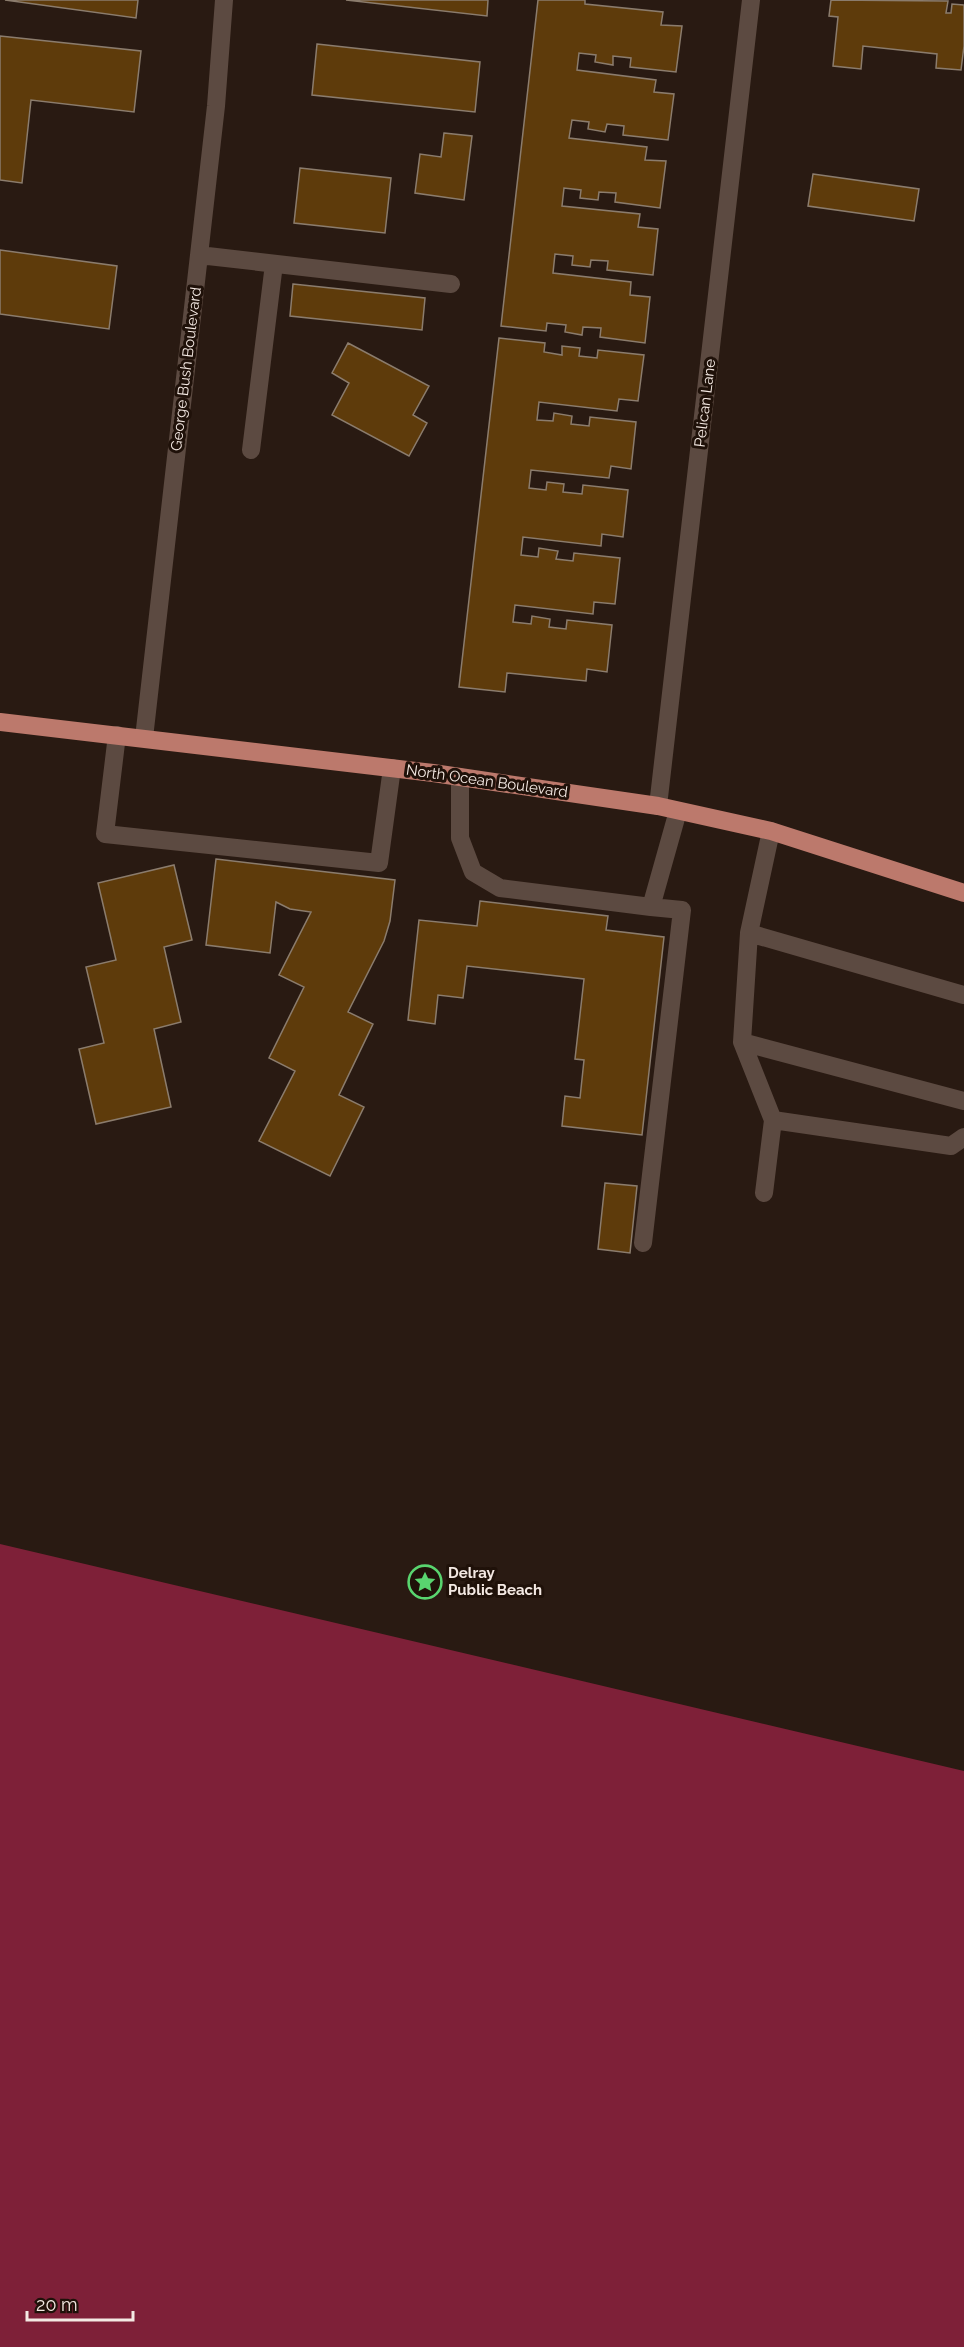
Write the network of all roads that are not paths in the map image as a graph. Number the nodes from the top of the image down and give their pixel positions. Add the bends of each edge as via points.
1 (224, 0) edge
2 (751, 0) edge
3 (199, 255) junction
4 (274, 264) junction
5 (451, 284) dead end
6 (251, 450) dead end
7 (0, 722) edge
8 (117, 735) junction
9 (144, 738) junction
10 (392, 768) junction
11 (460, 777) junction
12 (658, 806) junction
13 (678, 811) junction
14 (771, 831) junction
15 (964, 893) edge
16 (651, 908) junction
17 (749, 933) junction
18 (964, 995) edge
19 (742, 1042) junction
20 (964, 1101) edge
21 (773, 1120) junction
22 (964, 1137) edge
23 (764, 1193) dead end
24 (643, 1243) dead end

1 - 3 street, George Bush Boulevard
2 - 12 street, Pelican Lane
3 - 4 street
3 - 9 street, George Bush Boulevard
4 - 5 street
4 - 6 street
7 - 8 main road, North Ocean Boulevard
8 - 9 main road, North Ocean Boulevard
8 - 10 street via 105,834 380,863
9 - 10 main road, North Ocean Boulevard
10 - 11 main road, North Ocean Boulevard
11 - 12 main road, North Ocean Boulevard
11 - 16 street via 460,838 473,872 500,888
12 - 13 main road, North Ocean Boulevard
13 - 14 main road, North Ocean Boulevard
13 - 16 street
14 - 15 main road, North Ocean Boulevard
14 - 17 street
16 - 24 street via 682,910
17 - 18 street
17 - 19 street
19 - 20 street
19 - 21 street
21 - 22 street via 951,1146
21 - 23 street

